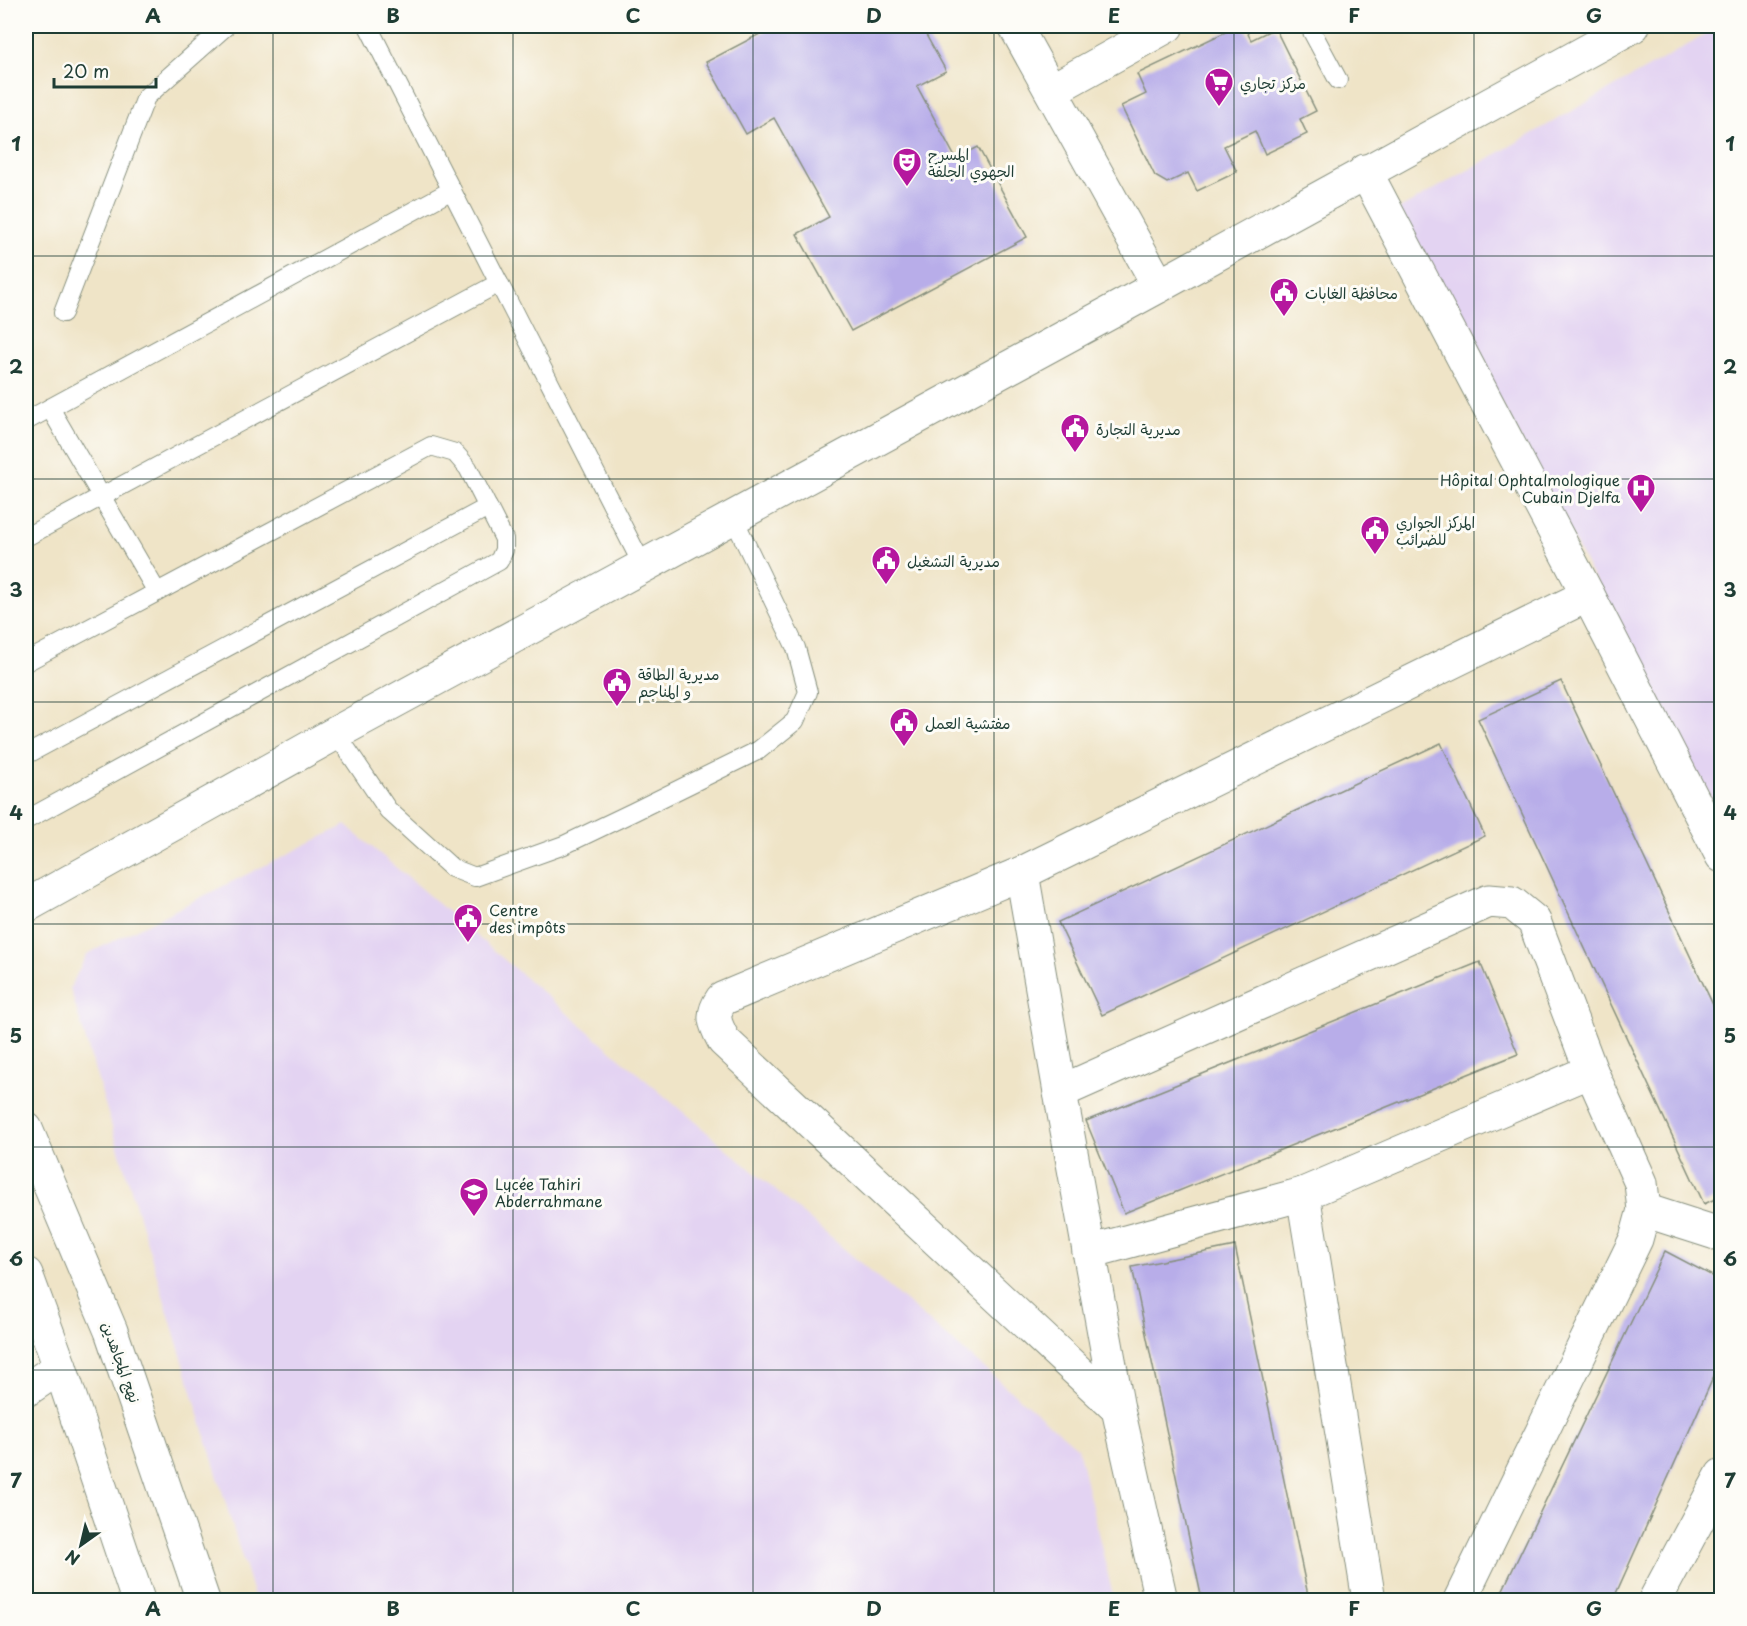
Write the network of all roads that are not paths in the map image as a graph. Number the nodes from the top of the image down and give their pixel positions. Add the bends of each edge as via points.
1 (226, 26) edge
2 (368, 26) edge
3 (1167, 26) edge
4 (1310, 26) edge
5 (1633, 26) edge
6 (1028, 30) edge
7 (1338, 80) dead end
8 (1052, 90) junction
9 (1365, 171) junction
10 (452, 189) junction
11 (499, 283) junction
12 (1159, 286) junction
13 (63, 313) dead end
14 (50, 408) junction
15 (26, 421) edge
16 (100, 497) junction
17 (488, 507) junction
18 (733, 517) junction
19 (26, 537) edge
20 (643, 566) junction
21 (157, 592) junction
22 (1588, 595) junction
23 (26, 662) edge
24 (336, 733) junction
25 (26, 755) edge
26 (26, 820) edge
27 (1722, 856) edge
28 (1022, 873) junction
29 (26, 906) edge
30 (1591, 1071) junction
31 (1059, 1092) junction
32 (26, 1129) edge
33 (1303, 1194) junction
34 (1644, 1210) junction
35 (1722, 1235) edge
36 (1089, 1252) junction
37 (26, 1274) edge
38 (60, 1367) junction
39 (26, 1390) edge
40 (1118, 1409) junction
41 (1722, 1475) edge
42 (138, 1600) edge
43 (203, 1600) edge
44 (1161, 1600) edge
45 (1369, 1600) edge
46 (1460, 1600) edge
47 (1656, 1600) edge

1 - 13 lane via 146,97
2 - 10 lane
3 - 8 street
4 - 7 lane
5 - 9 street
6 - 8 street
8 - 12 street
9 - 12 street
9 - 22 street
10 - 11 lane
10 - 14 lane
11 - 16 lane
11 - 20 lane
12 - 18 street
14 - 15 lane
14 - 16 lane
16 - 19 lane
16 - 21 lane
17 - 21 lane via 468,468 455,453 430,446
17 - 25 lane
17 - 26 lane via 504,539 498,561
18 - 20 street
18 - 24 lane via 796,648 808,692 795,721 759,750 564,845 475,877 452,868 388,810
20 - 24 street
21 - 23 lane
22 - 27 street
22 - 28 street
24 - 29 street
28 - 31 street
28 - 40 street via 722,999 715,1010 715,1024 724,1041
30 - 31 street via 1534,921 1512,903 1488,901
30 - 33 street
30 - 34 street via 1641,1183
31 - 36 street
32 - 43 street, نهج المجاهدين via 111,1331
33 - 36 street
33 - 45 street
34 - 35 street
34 - 46 street via 1636,1239
36 - 40 street
37 - 38 street
38 - 39 street
38 - 42 street
40 - 44 street
41 - 47 street

